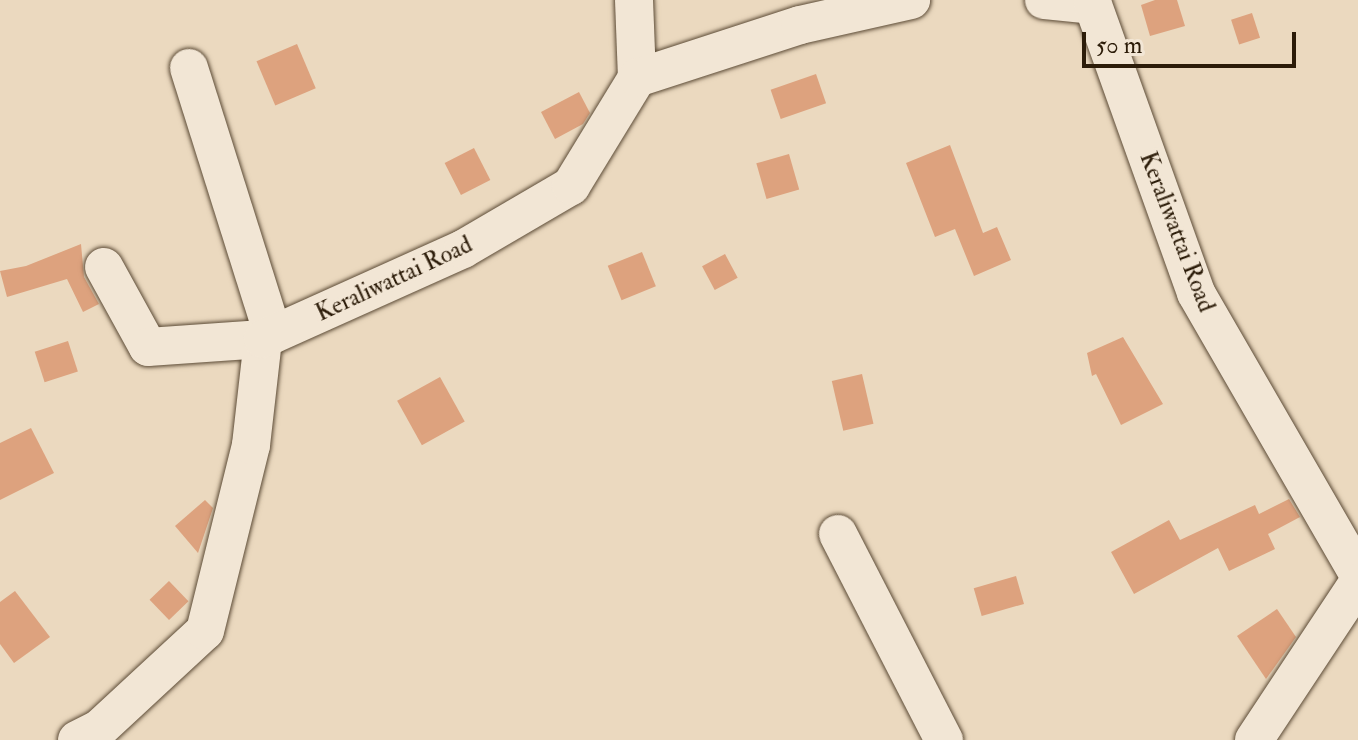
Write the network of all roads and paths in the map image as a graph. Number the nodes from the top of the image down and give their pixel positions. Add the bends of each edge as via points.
1 (634, 0) edge
2 (911, 0) edge
3 (1044, 0) edge
4 (1096, 2) edge
5 (189, 68) dead end
6 (637, 78) junction
7 (104, 267) dead end
8 (268, 336) junction
9 (838, 534) dead end
10 (1358, 574) edge
11 (1358, 583) edge
12 (77, 740) edge
13 (944, 740) edge
14 (1254, 740) edge

1 - 6 street
2 - 6 street via 800,25
3 - 4 street, Keraliwattai Road
4 - 10 street, Keraliwattai Road via 1196,293
5 - 8 street
6 - 8 street, Keraliwattai Road via 571,186 463,249
7 - 8 street via 148,347
8 - 12 street via 251,445 205,631 99,729
9 - 13 street
11 - 14 street

